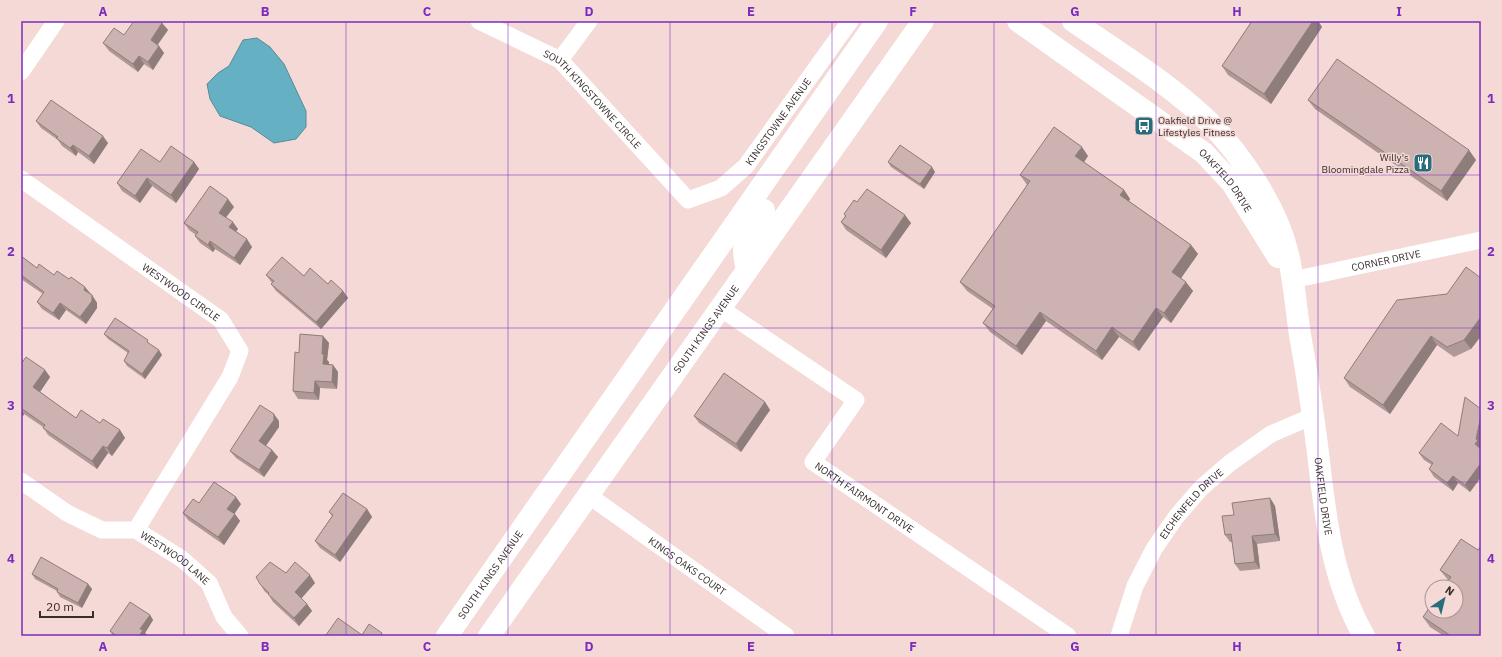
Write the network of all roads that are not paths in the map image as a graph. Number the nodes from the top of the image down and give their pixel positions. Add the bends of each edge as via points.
1 (56, 21) edge
2 (479, 21) edge
3 (588, 21) edge
4 (850, 21) edge
5 (877, 21) edge
6 (923, 21) edge
7 (1018, 21) edge
8 (1073, 21) edge
9 (560, 60) junction
10 (850, 60) junction
11 (21, 72) edge
12 (21, 180) edge
13 (688, 200) joint
14 (1481, 240) edge
15 (747, 269) junction
16 (1292, 280) junction
17 (720, 308) junction
18 (1313, 416) junction
19 (21, 481) edge
20 (588, 496) junction
21 (136, 530) junction
22 (1062, 631) edge
23 (240, 636) edge
24 (447, 636) edge
25 (489, 636) edge
26 (786, 636) edge
27 (1119, 636) edge
28 (1364, 636) edge

1 - 11 street
2 - 9 street, SOUTH KINGSTOWNE CIRCLE
3 - 9 street
4 - 13 street, KINGSTOWNE AVENUE via 746,166 721,188
5 - 10 main road, SOUTH KINGS AVENUE
6 - 15 main road, SOUTH KINGS AVENUE
7 - 16 main road, OAKFIELD DRIVE via 1208,156 1245,202
8 - 16 main road, OAKFIELD DRIVE via 1181,98 1208,122 1234,151 1258,186 1274,218 1288,253
9 - 13 street, SOUTH KINGSTOWNE CIRCLE
10 - 15 main road via 790,171 749,230 743,248
10 - 24 main road, SOUTH KINGS AVENUE
12 - 21 street, WESTWOOD CIRCLE via 221,320 240,350 230,377
14 - 16 street, CORNER DRIVE
15 - 17 main road, SOUTH KINGS AVENUE
16 - 18 main road, OAKFIELD DRIVE
17 - 20 main road, SOUTH KINGS AVENUE
17 - 22 street, NORTH FAIRMONT DRIVE via 856,400 813,462
18 - 27 street, EICHENFELD DRIVE via 1271,434 1230,463 1201,488 1176,516 1154,549 1135,586
18 - 28 main road, OAKFIELD DRIVE via 1328,534 1339,579
19 - 21 street, WESTWOOD LANE via 67,513 102,530
20 - 25 main road, SOUTH KINGS AVENUE
20 - 26 street, KINGS OAKS COURT
21 - 23 street, WESTWOOD LANE via 182,559 209,583 224,617

